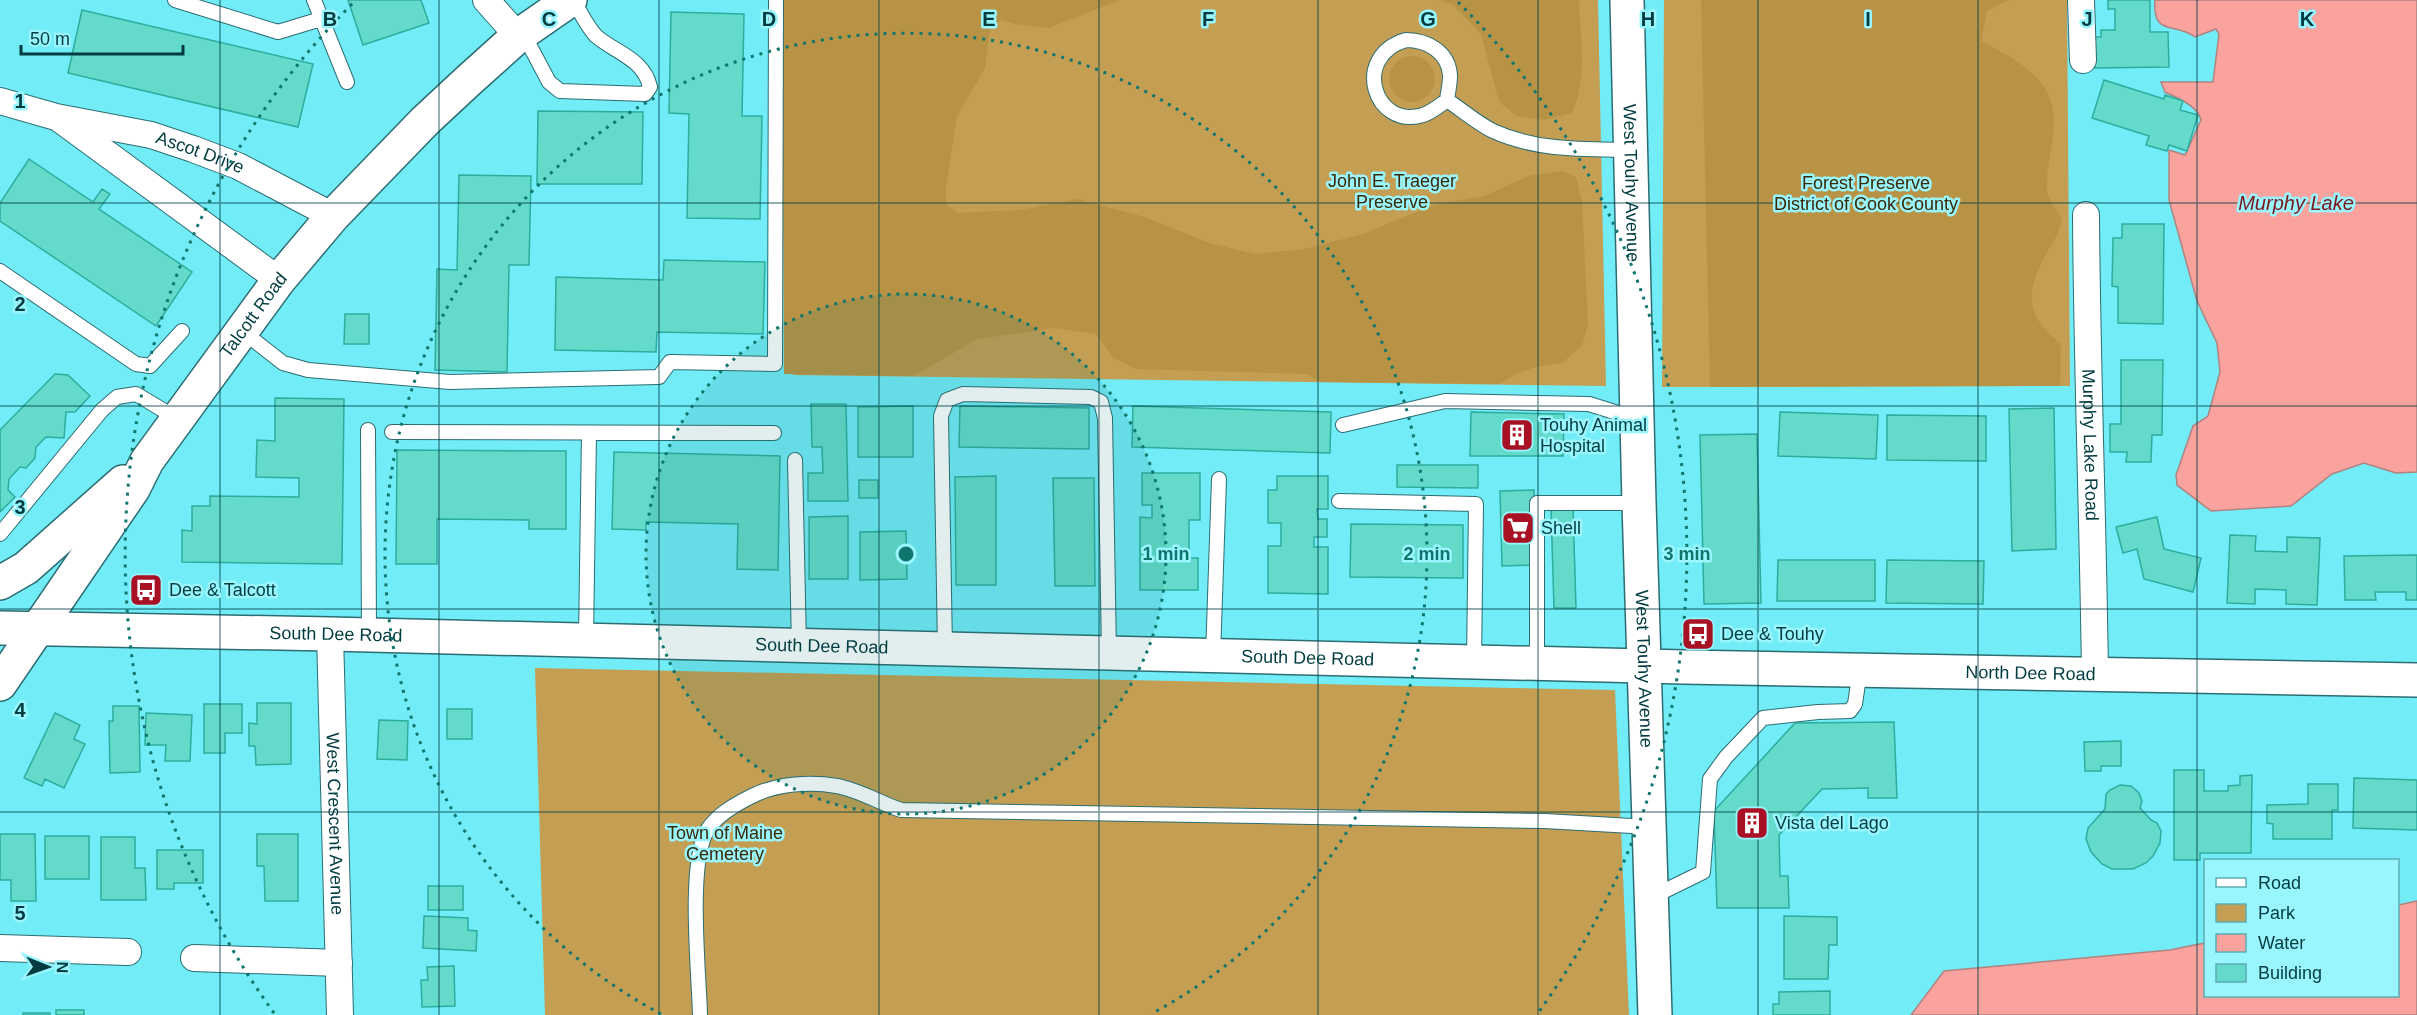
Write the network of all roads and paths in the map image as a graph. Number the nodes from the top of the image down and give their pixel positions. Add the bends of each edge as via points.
1 (175, 0) edge
2 (314, 0) edge
3 (486, 0) edge
4 (776, 0) edge
5 (1627, 0) edge
6 (2081, 0) edge
7 (562, 2) edge
8 (321, 19) junction
9 (520, 34) junction
10 (2083, 60) dead end
11 (347, 82) dead end
12 (1447, 100) junction
13 (0, 101) edge
14 (56, 117) junction
15 (1631, 150) junction
16 (2086, 215) dead end
17 (333, 216) junction
18 (0, 271) edge
19 (279, 280) junction
20 (182, 331) dead end
21 (242, 331) junction
22 (178, 419) junction
23 (1637, 419) junction
24 (1343, 425) dead end
25 (368, 430) dead end
26 (392, 432) dead end
27 (589, 433) junction
28 (774, 433) dead end
29 (795, 460) dead end
30 (147, 461) junction
31 (1219, 479) dead end
32 (1339, 501) dead end
33 (1638, 503) junction
34 (0, 534) edge
35 (0, 583) edge
36 (0, 628) edge
37 (36, 629) junction
38 (330, 634) junction
39 (369, 635) junction
40 (586, 640) junction
41 (799, 645) junction
42 (945, 649) junction
43 (1109, 653) junction
44 (1213, 656) junction
45 (1474, 662) junction
46 (1537, 664) junction
47 (1644, 666) junction
48 (1860, 670) junction
49 (2095, 675) junction
50 (2417, 680) edge
51 (0, 684) edge
52 (1650, 827) junction
53 (1652, 898) junction
54 (0, 948) edge
55 (128, 952) dead end
56 (194, 958) dead end
57 (339, 963) junction
58 (340, 1015) edge
59 (700, 1015) edge
60 (1655, 1015) edge

1 - 8 lane via 278,32
2 - 8 lane
3 - 9 street
4 - 21 lane via 775,364 670,362 659,377 450,382 309,370 283,363
5 - 15 main road, West Touhy Avenue
6 - 10 street
7 - 9 main road, Talcott Road
7 - 9 lane via 595,35 633,60 647,76 650,87 645,94 560,91 549,82
8 - 11 lane
9 - 17 main road, Talcott Road via 425,121
12 - 12 lane via 1450,75 1433,46 1406,40 1391,46 1380,57 1373,81 1375,92 1387,108 1403,116 1421,116
12 - 15 lane via 1491,130 1519,141 1555,149
13 - 14 street, Ascot Drive
14 - 17 street, Ascot Drive via 151,135 193,149 238,166
14 - 19 street, Ascot Drive
15 - 23 main road, West Touhy Avenue
16 - 49 street, Murphy Lake Road
17 - 19 main road, Talcott Road
18 - 20 lane via 136,364 150,366
19 - 21 main road, Talcott Road
21 - 22 main road, Talcott Road
22 - 30 main road, Talcott Road
22 - 34 lane via 136,394 117,397
23 - 24 lane via 1588,404 1445,401
23 - 33 main road, West Touhy Avenue
25 - 39 lane
26 - 27 lane
27 - 28 lane
27 - 40 lane
29 - 41 lane
30 - 35 main road via 26,568
30 - 37 main road, Talcott Road via 133,489
31 - 44 lane
32 - 45 lane via 1476,504
33 - 46 lane via 1537,503
33 - 47 main road, West Touhy Avenue
36 - 37 main road, South Dee Road
37 - 38 main road, South Dee Road
37 - 51 main road, Talcott Road
38 - 39 main road, South Dee Road
38 - 57 street, West Crescent Avenue
39 - 40 main road, South Dee Road
40 - 41 main road, South Dee Road
41 - 42 main road, South Dee Road
42 - 43 main road, South Dee Road
42 - 43 lane via 941,416 947,399 963,394 1091,398 1101,402 1105,418
43 - 44 main road, South Dee Road
44 - 45 main road, South Dee Road
45 - 46 main road, South Dee Road
46 - 47 main road, South Dee Road
47 - 48 main road, North Dee Road
47 - 52 main road, West Touhy Avenue
48 - 49 main road, North Dee Road
48 - 53 lane via 1855,704 1850,711 1763,718 1726,757 1710,779 1702,872
49 - 50 main road, North Dee Road
52 - 53 main road, West Touhy Avenue
52 - 59 lane via 1534,821 901,810 839,786 791,785 762,791 737,804 708,828 701,844 696,886
53 - 60 main road, West Touhy Avenue
54 - 55 street
56 - 57 street
57 - 58 street, West Crescent Avenue

